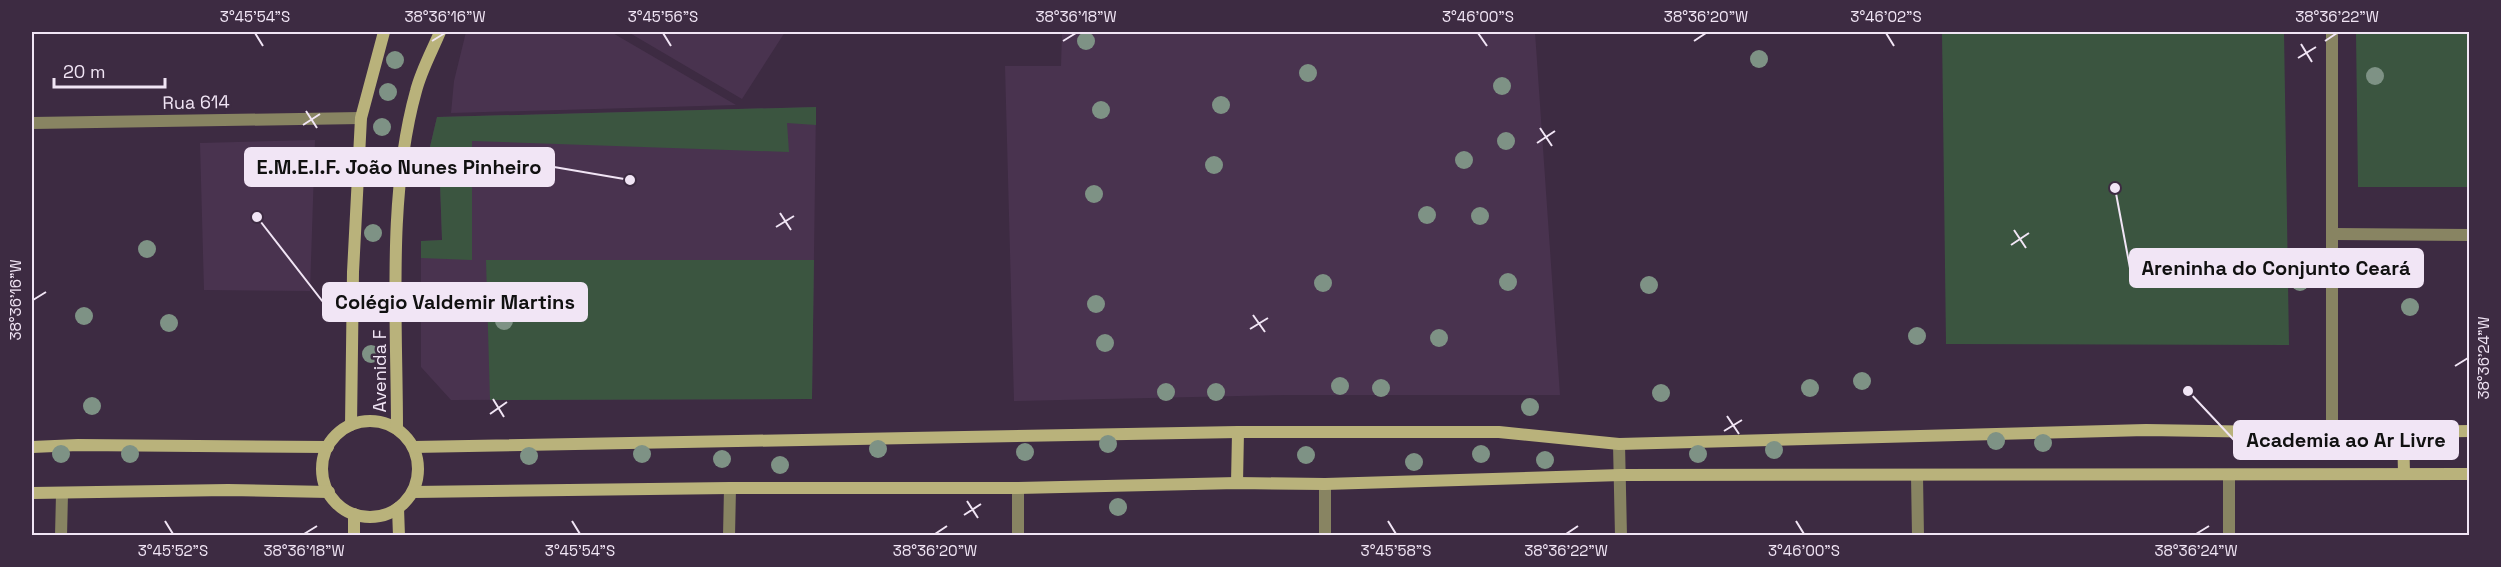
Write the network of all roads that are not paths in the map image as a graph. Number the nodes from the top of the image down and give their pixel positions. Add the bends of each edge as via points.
1 (384, 32) edge
2 (440, 32) edge
3 (2332, 32) edge
4 (361, 118) junction
5 (32, 123) edge
6 (2334, 234) junction
7 (2469, 235) edge
8 (346, 428) junction
9 (2469, 431) edge
10 (400, 432) junction
11 (1238, 432) junction
12 (2403, 432) junction
13 (2332, 433) junction
14 (1619, 444) junction
15 (32, 447) edge
16 (328, 447) junction
17 (413, 447) junction
18 (2403, 473) junction
19 (2469, 474) edge
20 (1621, 475) junction
21 (2229, 475) junction
22 (1917, 476) junction
23 (1237, 483) junction
24 (1324, 484) junction
25 (730, 488) junction
26 (1018, 488) junction
27 (329, 492) junction
28 (413, 492) junction
29 (32, 493) edge
30 (62, 494) junction
31 (398, 508) junction
32 (354, 514) junction
33 (61, 536) edge
34 (354, 536) edge
35 (399, 536) edge
36 (729, 536) edge
37 (1018, 536) edge
38 (1325, 536) edge
39 (1621, 536) edge
40 (1918, 536) edge
41 (2229, 536) edge

1 - 4 street, Avenida F
2 - 10 street, Avenida F via 416,91 402,164 397,219
3 - 6 street
4 - 5 street, Rua 614
4 - 8 street, Avenida F
6 - 7 street
6 - 13 street
8 - 10 street via 360,422 376,422
8 - 16 street
9 - 12 street
10 - 17 street, Avenida F
11 - 14 street via 1499,432
11 - 17 street
11 - 23 street
12 - 13 street
12 - 18 street
13 - 14 street via 2146,430
14 - 20 street
15 - 16 street
16 - 27 street via 322,473
17 - 28 street, Avenida F via 418,472
18 - 19 street
18 - 21 street
20 - 22 street
20 - 24 street
20 - 39 street
21 - 22 street
21 - 41 street
22 - 40 street
23 - 24 street
23 - 26 street
24 - 38 street
25 - 26 street
25 - 28 street
25 - 36 street
26 - 37 street
27 - 30 street
27 - 32 street via 340,506
28 - 31 street
29 - 30 street
30 - 33 street
31 - 32 street via 378,517
31 - 35 street
32 - 34 street

